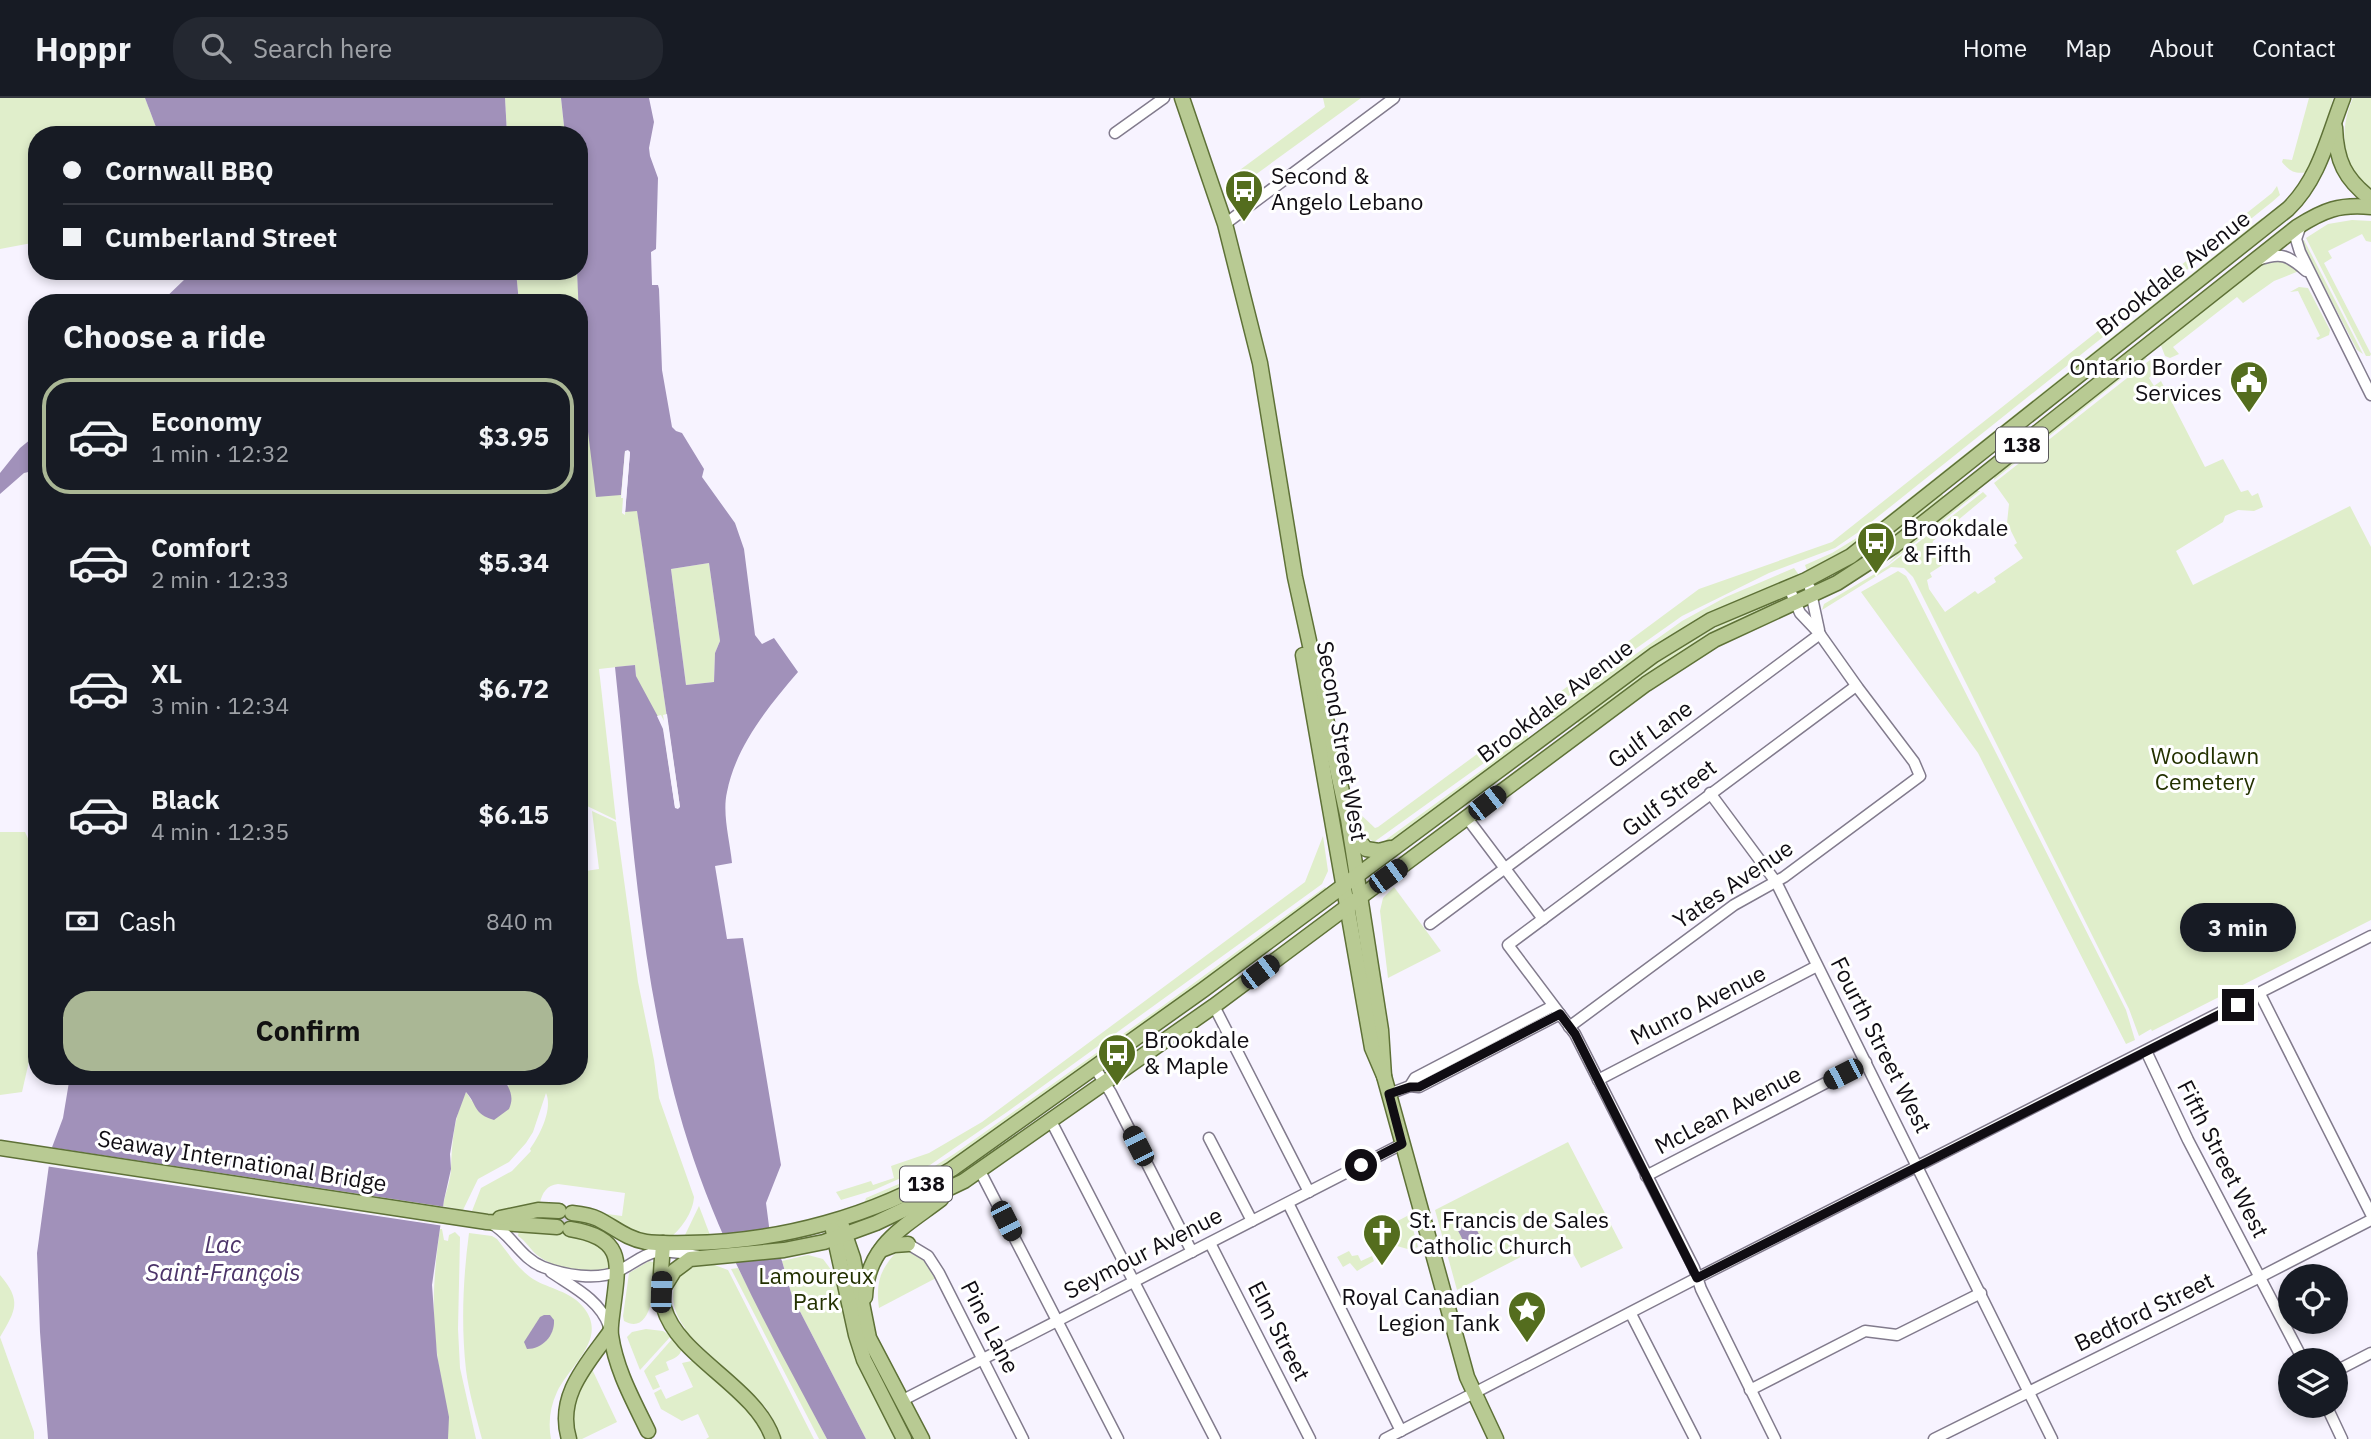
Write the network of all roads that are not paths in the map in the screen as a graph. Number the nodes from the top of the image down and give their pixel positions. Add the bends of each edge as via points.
1 (1164, 98) edge
2 (1182, 98) edge
3 (1394, 98) edge
4 (2341, 98) edge
5 (2337, 115) junction
6 (1115, 133) dead end
7 (2371, 199) edge
8 (2371, 207) edge
9 (1225, 224) junction
10 (2301, 225) junction
11 (2252, 262) junction
12 (2311, 276) junction
13 (2371, 396) edge
14 (1295, 577) junction
15 (1806, 580) junction
16 (1789, 588) junction
17 (1812, 595) junction
18 (1795, 603) junction
19 (1820, 634) junction
20 (1856, 686) junction
21 (1541, 740) junction
22 (1558, 749) junction
23 (1710, 793) junction
24 (1467, 818) junction
25 (1348, 819) junction
26 (1395, 847) junction
27 (1505, 867) junction
28 (1357, 875) junction
29 (1776, 882) junction
30 (1344, 885) junction
31 (1361, 897) junction
32 (1348, 906) junction
33 (1543, 919) junction
34 (1430, 924) dead end
35 (2370, 939) edge
36 (1817, 966) junction
37 (2260, 994) junction
38 (1214, 1006) junction
39 (1556, 1010) junction
40 (1569, 1027) junction
41 (2146, 1051) junction
42 (1866, 1062) junction
43 (1095, 1068) junction
44 (1384, 1076) junction
45 (1598, 1080) junction
46 (1105, 1083) junction
47 (1389, 1094) junction
48 (1051, 1121) junction
49 (1209, 1138) dead end
50 (1402, 1144) junction
51 (0, 1148) edge
52 (1918, 1166) junction
53 (980, 1171) junction
54 (1646, 1176) junction
55 (964, 1181) junction
56 (1309, 1192) junction
57 (1288, 1203) junction
58 (2371, 1217) edge
59 (837, 1219) junction
60 (564, 1220) junction
61 (486, 1221) junction
62 (1252, 1221) junction
63 (839, 1236) junction
64 (1210, 1243) junction
65 (908, 1244) joint
66 (663, 1248) junction
67 (720, 1249) junction
68 (1192, 1252) junction
69 (877, 1253) junction
70 (705, 1256) junction
71 (542, 1266) junction
72 (618, 1271) junction
73 (1697, 1278) junction
74 (2260, 1278) junction
75 (1134, 1282) junction
76 (661, 1292) junction
77 (1981, 1293) junction
78 (1630, 1314) junction
79 (864, 1317) junction
80 (1057, 1321) junction
81 (610, 1332) junction
82 (2297, 1348) edge
83 (2371, 1353) edge
84 (982, 1360) junction
85 (2348, 1365) edge
86 (1750, 1390) junction
87 (2029, 1392) junction
88 (1474, 1393) junction
89 (903, 1400) junction
90 (2332, 1418) edge
91 (1401, 1431) junction
92 (648, 1432) dead end
93 (1940, 1438) edge
94 (569, 1439) edge
95 (773, 1439) edge
96 (904, 1439) edge
97 (922, 1439) edge
98 (1023, 1439) edge
99 (1118, 1439) edge
100 (1215, 1439) edge
101 (1310, 1439) edge
102 (1385, 1439) edge
103 (1496, 1439) edge
104 (1695, 1439) edge
105 (1774, 1439) edge
106 (2052, 1439) edge
107 (2342, 1439) edge

1 - 6 street
2 - 9 main road, Second Street West
3 - 9 street
4 - 5 main road, Brookdale Avenue
5 - 7 main road via 2342,166 2352,183
5 - 15 main road, Brookdale Avenue / 138 via 2317,169 2296,201 2271,223 1851,556
8 - 10 main road, Brookdale Avenue via 2340,206
9 - 14 main road, Second Street West via 1260,363
10 - 11 main road, Brookdale Avenue
10 - 12 street via 2296,242
11 - 12 street via 2287,256
11 - 17 main road, Brookdale Avenue / 138 via 1894,546
12 - 13 street
14 - 25 main road, Second Street West
14 - 30 main road, Second Street West via 1310,703
15 - 16 main road, Brookdale Avenue
15 - 17 street
16 - 18 street
16 - 21 main road, Brookdale Avenue via 1685,634
17 - 18 main road, Brookdale Avenue / 138
17 - 19 street
18 - 19 street
18 - 22 main road, Brookdale Avenue / 138 via 1693,652
19 - 20 street
19 - 27 street, Gulf Lane
20 - 23 street, Gulf Street
20 - 29 street, Yates Avenue via 1916,764 1920,776
21 - 22 main road
21 - 26 main road, Brookdale Avenue
22 - 24 main road, Brookdale Avenue
23 - 29 street, Fourth Street West
23 - 33 street, Gulf Street
24 - 27 street
24 - 31 main road, Brookdale Avenue
25 - 26 main road via 1366,849
25 - 28 main road, Second Street West
26 - 28 main road, Brookdale Avenue
27 - 33 street
27 - 34 street, Gulf Lane
28 - 30 main road, Brookdale Avenue
28 - 31 main road, Second Street West
29 - 36 street, Fourth Street West
29 - 40 street, Yates Avenue via 1734,905
30 - 32 main road, Second Street West
30 - 43 main road, Brookdale Avenue / 138
31 - 32 main road, Brookdale Avenue
31 - 44 main road, Second Street West
32 - 38 main road, Brookdale Avenue / 138
32 - 44 main road, Second Street West via 1367,1026
33 - 39 street, Gulf Street via 1508,945
35 - 37 street
36 - 42 street, Fourth Street West
36 - 45 street, Munro Avenue
37 - 41 street
37 - 58 street
38 - 46 main road, Brookdale Avenue / 138
38 - 56 street
39 - 40 street
39 - 47 street
40 - 45 street
41 - 52 street
41 - 74 street, Fifth Street West
42 - 52 street, Fourth Street West
42 - 54 street, McLean Avenue
43 - 46 street
43 - 59 main road, Brookdale Avenue / 138 via 935,1179 886,1203
44 - 47 main road, Second Street West
45 - 54 street
46 - 48 main road, Brookdale Avenue / 138
46 - 68 street
47 - 50 main road, Second Street West
48 - 53 main road, Brookdale Avenue / 138
48 - 75 street
49 - 62 street
50 - 56 street, Seymour Avenue
50 - 88 main road, Second Street West
51 - 61 main road, Seaway International Bridge
52 - 73 street
52 - 77 street, Fourth Street West
53 - 55 main road, Brookdale Avenue / 138
53 - 80 street
54 - 73 street
55 - 63 main road, Brookdale Avenue / 138
55 - 69 main road
56 - 57 street, Seymour Avenue
57 - 62 street, Seymour Avenue
57 - 91 street
58 - 74 street, Bedford Street
59 - 63 main road via 833,1228
59 - 67 main road, Brookdale Avenue / 138
60 - 61 main road, Seaway International Bridge via 538,1209
60 - 66 main road via 595,1217 622,1234
60 - 72 main road via 606,1242
61 - 71 street
62 - 64 street, Seymour Avenue
63 - 67 main road, Brookdale Avenue / 138 via 784,1250
63 - 79 main road via 853,1258
63 - 96 main road via 864,1360
64 - 68 street, Seymour Avenue
64 - 101 street, Elm Street
65 - 69 main road
65 - 84 street, Pine Lane via 928,1256 939,1273
66 - 67 main road
66 - 70 street
66 - 72 street
66 - 76 main road
67 - 70 main road
68 - 75 street, Seymour Avenue
69 - 79 main road via 865,1286
70 - 76 main road via 678,1266
71 - 72 street via 585,1275
71 - 81 street via 593,1301
72 - 81 main road
73 - 78 street
73 - 86 street
74 - 82 street, Fifth Street West
74 - 87 street, Bedford Street
75 - 80 street, Seymour Avenue
75 - 100 street
76 - 95 main road via 675,1330 757,1409
77 - 86 street via 1897,1335 1865,1331
77 - 87 street, Fourth Street West
78 - 88 street
78 - 104 street
79 - 89 main road via 873,1346
80 - 84 street, Seymour Avenue
80 - 99 street
81 - 92 main road via 623,1380
81 - 94 main road via 574,1382 566,1412
83 - 85 street
84 - 89 street, Seymour Avenue
84 - 98 street, Pine Lane
86 - 105 street
87 - 93 street, Bedford Street
87 - 106 street, Fourth Street West
88 - 91 street
88 - 103 main road, Second Street West
89 - 97 main road
90 - 107 street
91 - 102 street

